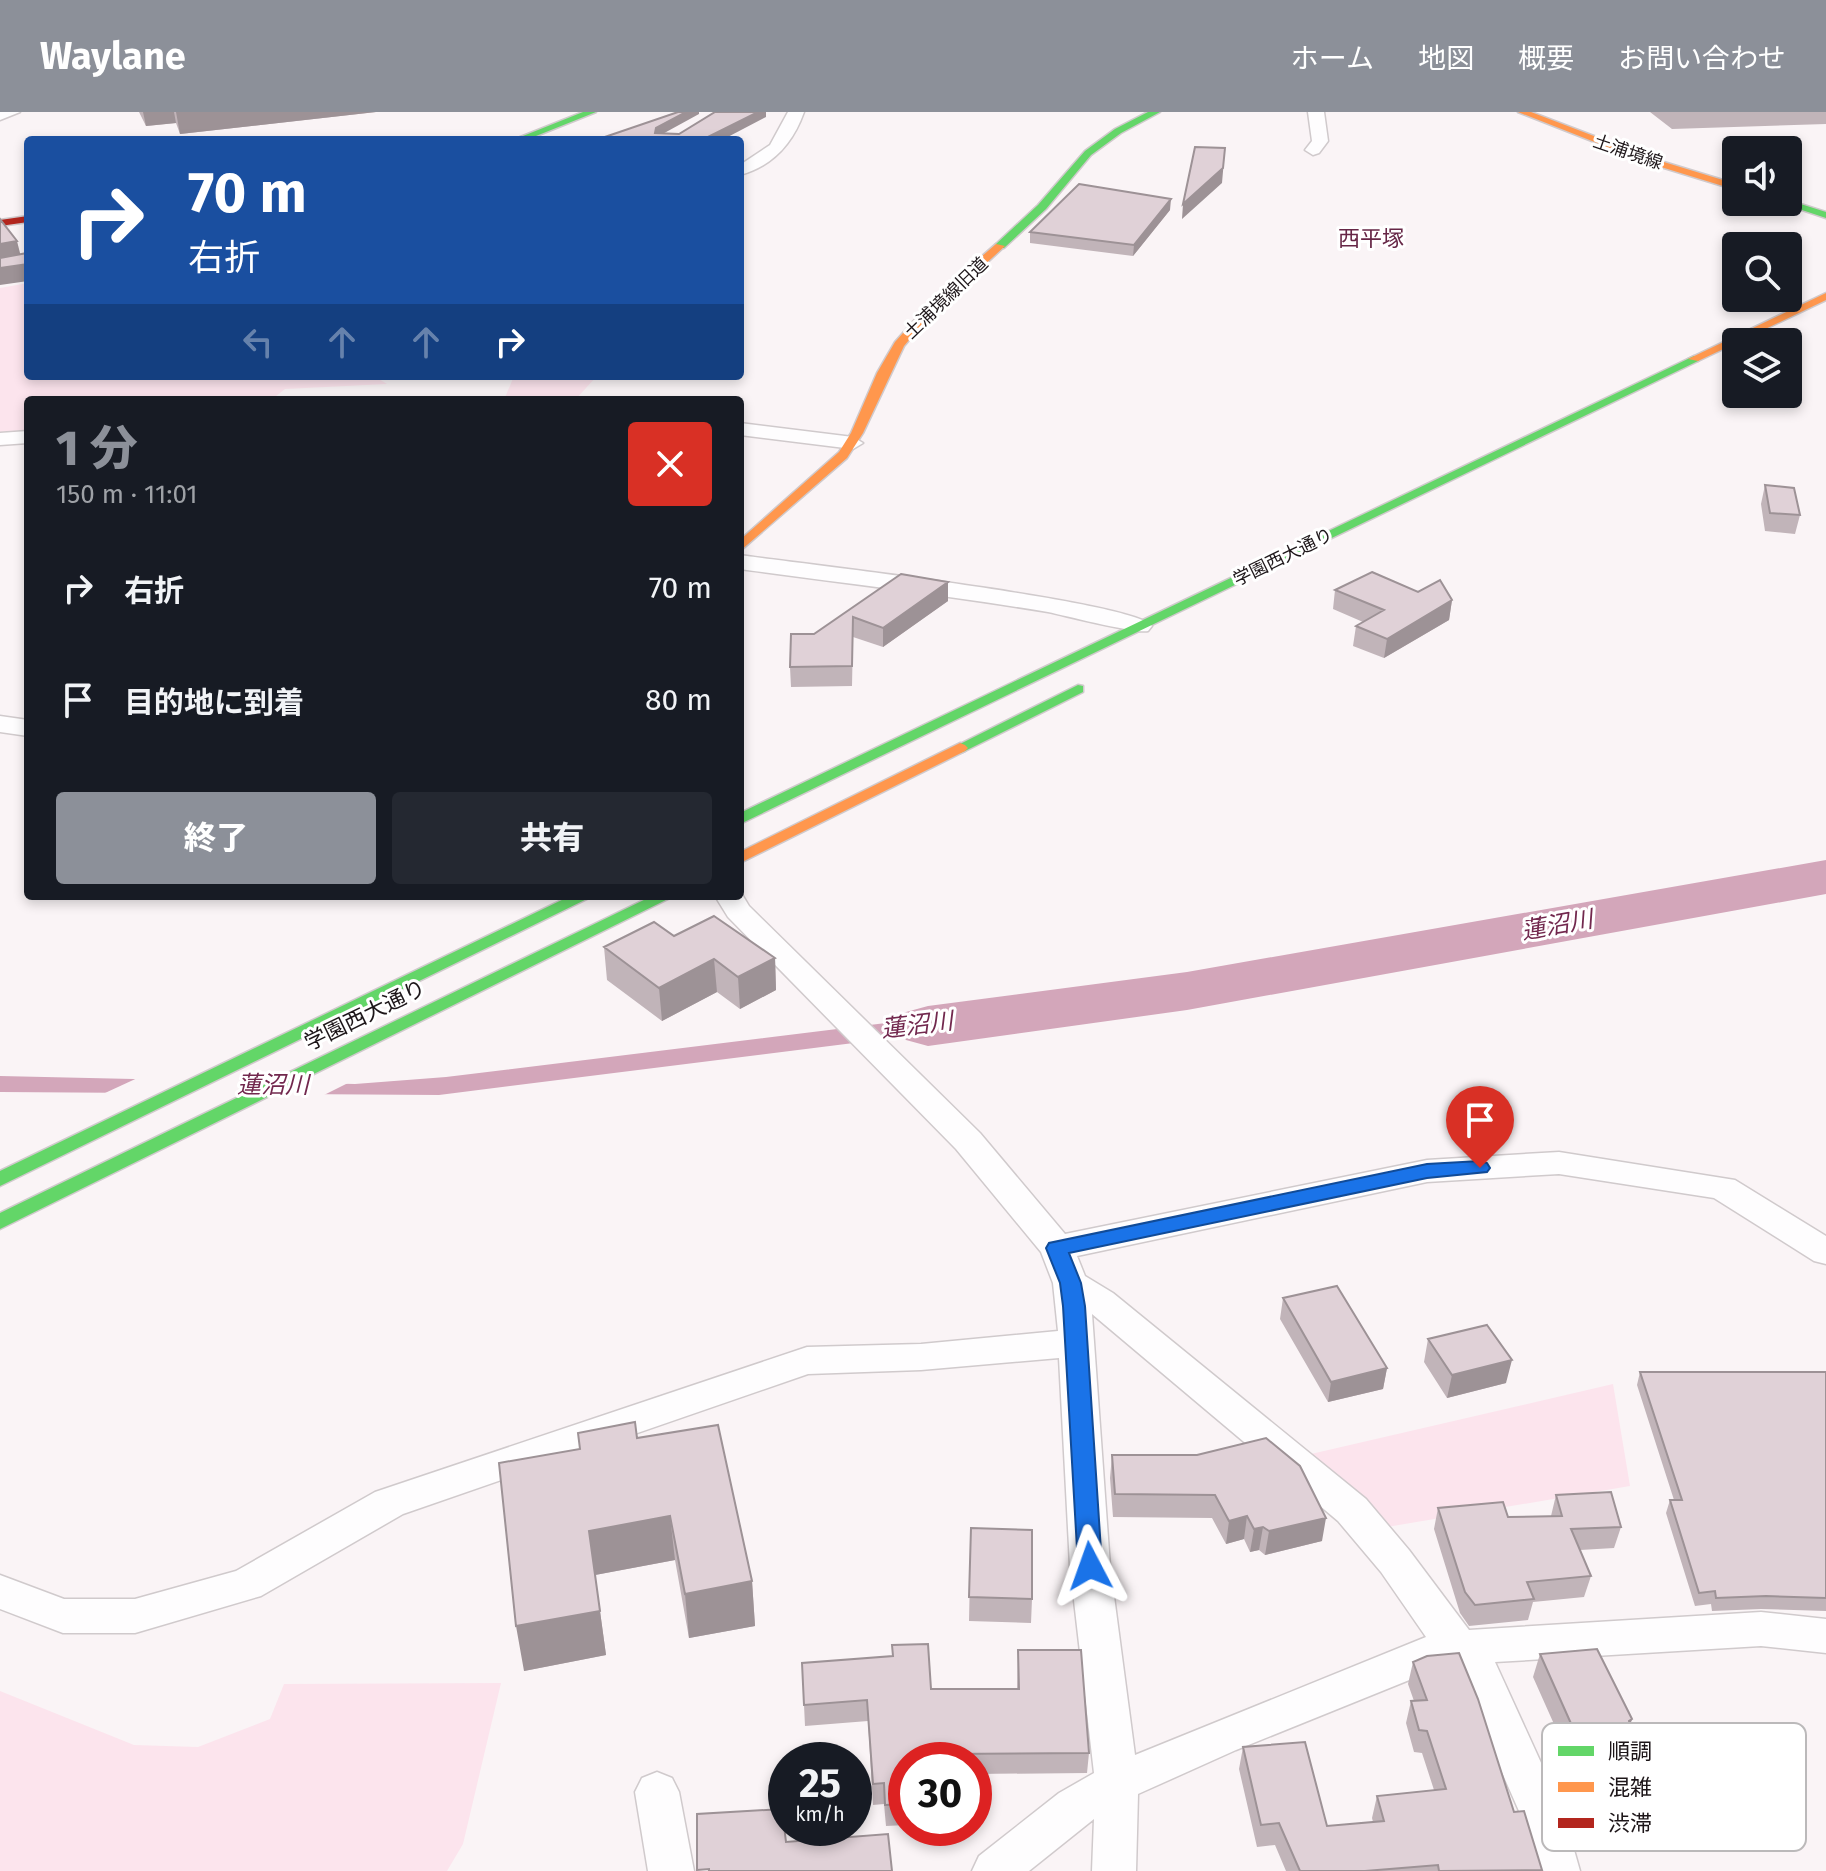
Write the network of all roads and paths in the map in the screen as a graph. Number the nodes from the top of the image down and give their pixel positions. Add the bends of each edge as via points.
1 (13, 112) edge
2 (591, 112) edge
3 (796, 112) edge
4 (1155, 112) edge
5 (1316, 112) edge
6 (1523, 112) edge
7 (1548, 112) edge
8 (0, 115) edge
9 (528, 136) edge
10 (1313, 150) dead end
11 (744, 169) edge
12 (1722, 172) edge
13 (1722, 183) edge
14 (1802, 198) edge
15 (1826, 205) edge
16 (1802, 208) edge
17 (1826, 215) edge
18 (24, 220) edge
19 (0, 223) edge
20 (1826, 296) edge
21 (744, 429) edge
22 (24, 437) edge
23 (0, 439) edge
24 (853, 443) junction
25 (744, 543) edge
26 (744, 563) edge
27 (1140, 626) junction
28 (1088, 684) dead end
29 (0, 724) edge
30 (24, 727) edge
31 (744, 817) edge
32 (744, 856) edge
33 (576, 900) edge
34 (657, 900) edge
35 (731, 900) edge
36 (0, 1179) edge
37 (0, 1222) edge
38 (1826, 1252) edge
39 (1064, 1266) junction
40 (1074, 1342) junction
41 (0, 1592) edge
42 (1826, 1636) edge
43 (1459, 1648) junction
44 (1117, 1783) junction
45 (657, 1792) dead end
46 (1542, 1815) edge
47 (1552, 1851) edge
48 (671, 1871) edge
49 (995, 1871) edge
50 (1114, 1871) edge
51 (1557, 1871) edge

1 - 8 street
2 - 9 main road
3 - 11 street via 791,129 763,162
4 - 24 main road, 土浦境線旧道 via 1088,153 1042,207 907,333
5 - 10 street via 1320,141
6 - 13 main road, 土浦境線
7 - 12 main road, 土浦境線
14 - 15 main road
16 - 17 main road
18 - 19 main road
20 - 27 main road, 学園西大通り
21 - 24 street
22 - 23 street
24 - 25 main road, 土浦境線旧道
26 - 27 street via 1017,600
27 - 31 main road, 学園西大通り
28 - 32 main road
29 - 30 street
33 - 36 main road, 学園西大通り
34 - 37 main road, 学園西大通り
35 - 39 street via 968,1141
38 - 39 street via 1723,1188 1559,1163 1427,1171
39 - 40 street
39 - 43 street via 1352,1510
40 - 41 street via 949,1355 807,1361 389,1503 247,1584 135,1616 63,1616
40 - 44 street via 1090,1566
42 - 43 street via 1761,1629
43 - 44 street via 1422,1657
43 - 46 street via 1476,1666
44 - 49 street via 1075,1807
44 - 50 street
45 - 48 street
47 - 51 street

